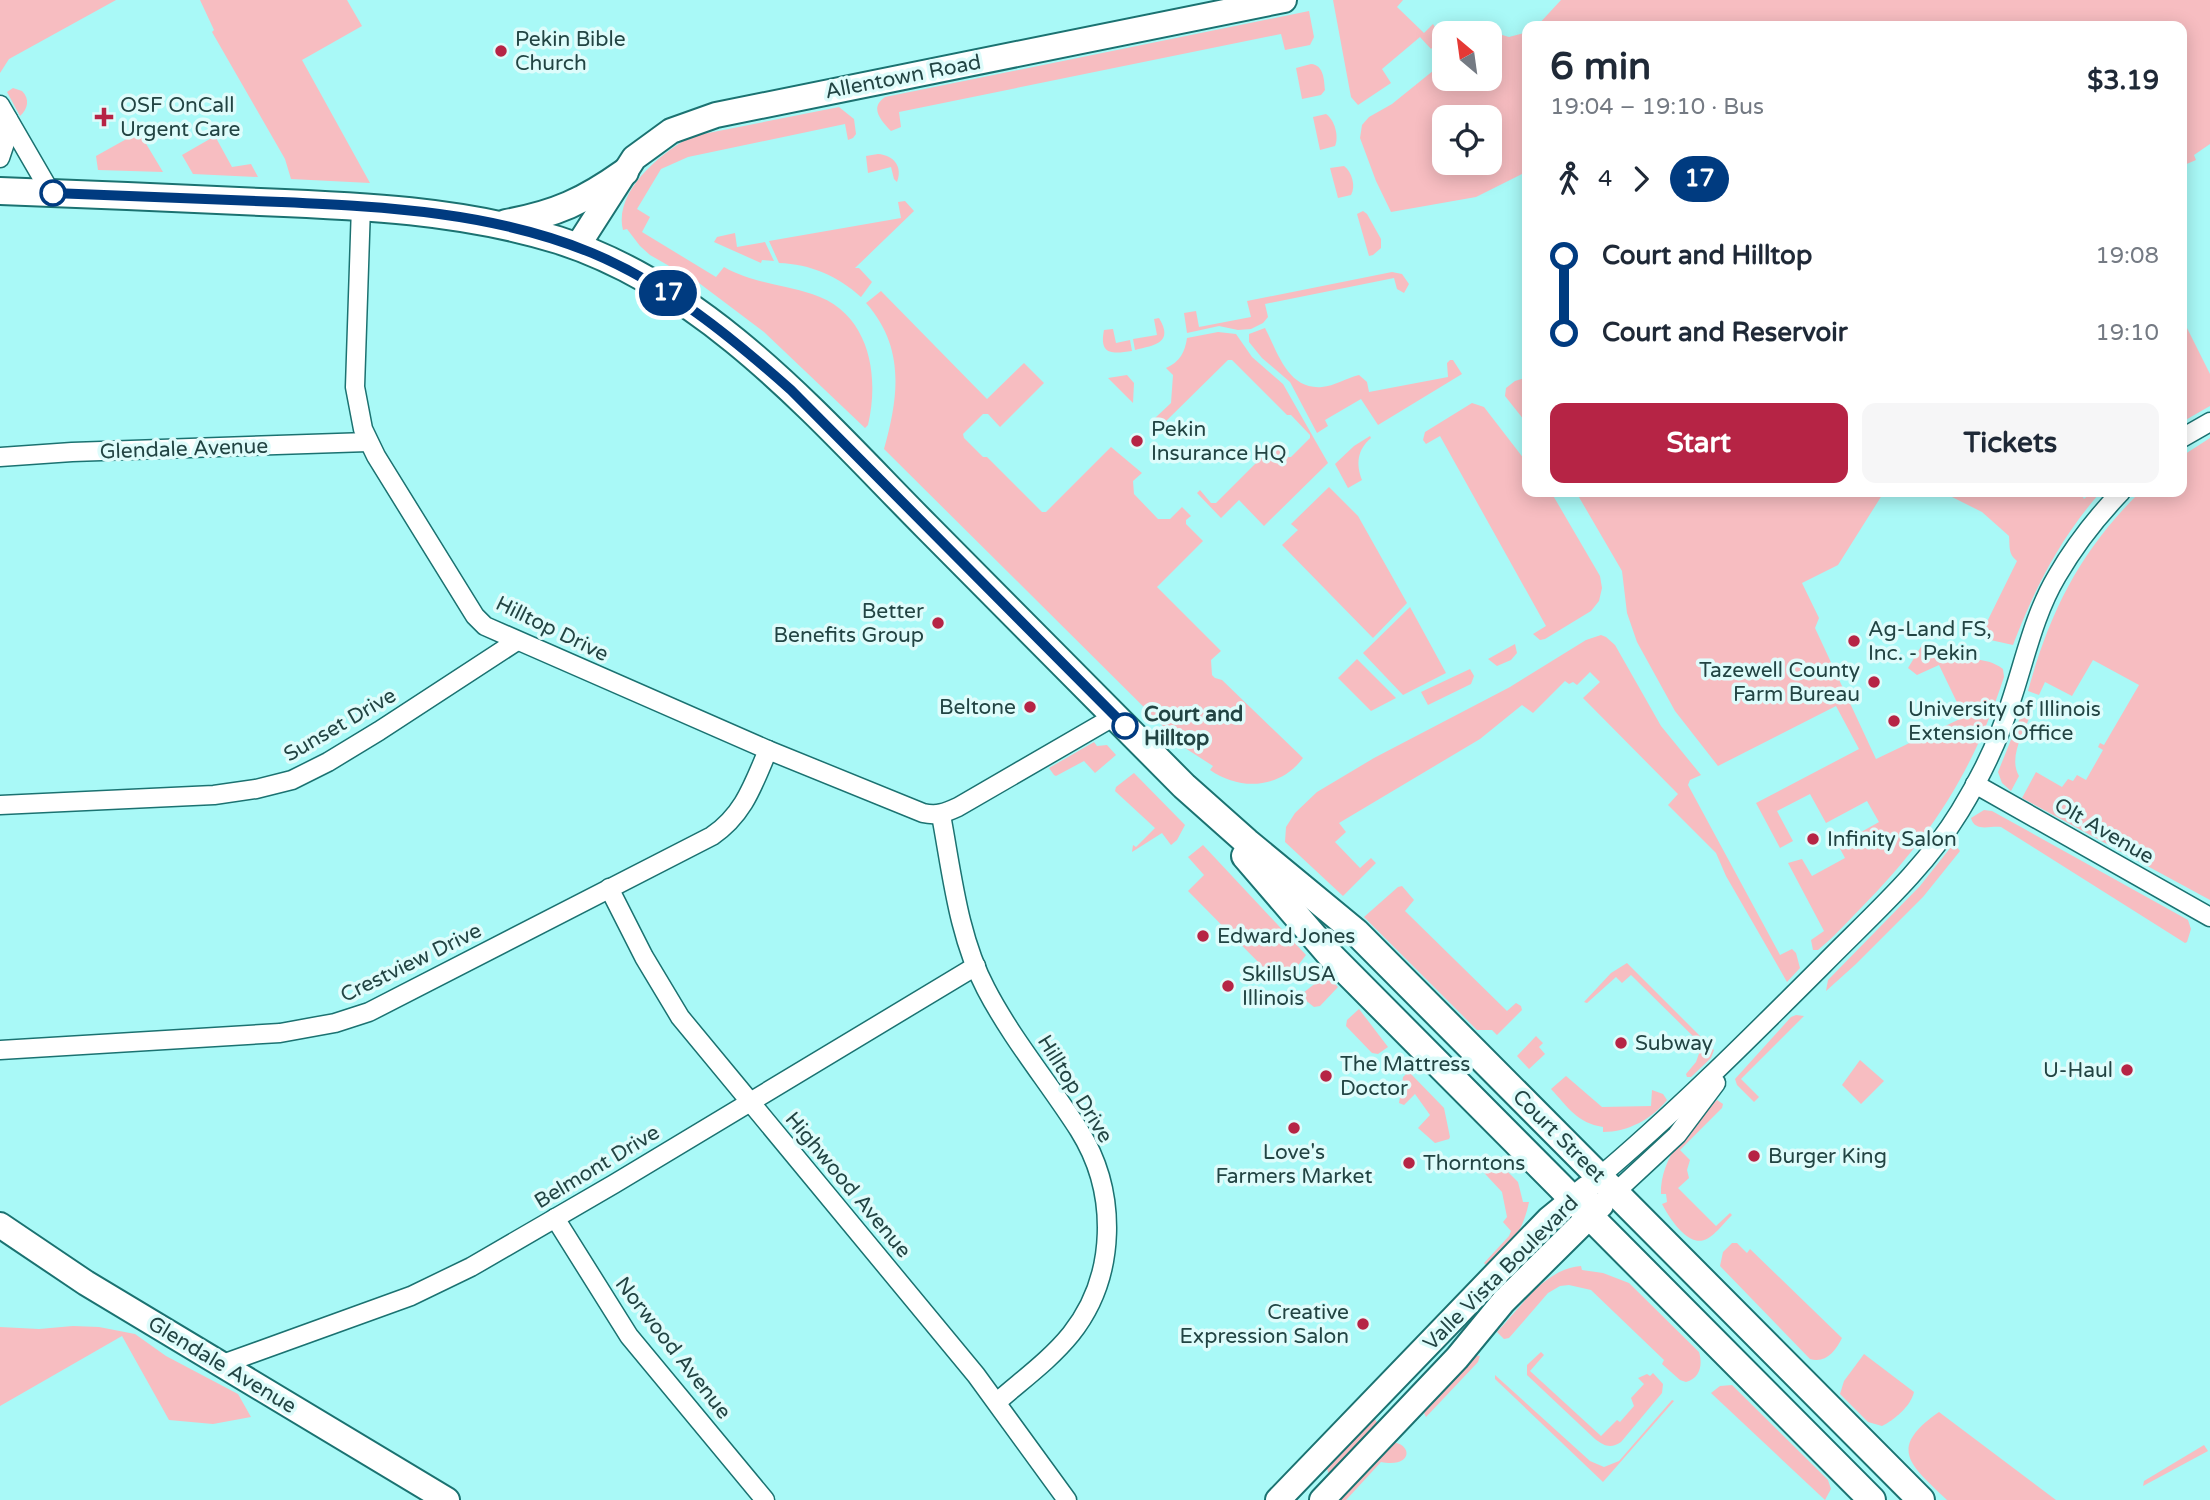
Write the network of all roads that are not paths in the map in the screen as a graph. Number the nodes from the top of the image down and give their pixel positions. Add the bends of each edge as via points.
1 (1284, 0) edge
2 (4, 112) edge
3 (0, 158) edge
4 (625, 172) junction
5 (0, 191) edge
6 (51, 193) junction
7 (361, 206) junction
8 (497, 224) junction
9 (577, 247) junction
10 (2210, 422) edge
11 (2187, 435) edge
12 (368, 442) junction
13 (0, 457) edge
14 (2116, 497) edge
15 (517, 641) junction
16 (1115, 716) junction
17 (768, 750) junction
18 (1975, 784) junction
19 (1184, 786) junction
20 (0, 805) edge
21 (941, 815) junction
22 (609, 888) junction
23 (2210, 917) edge
24 (976, 966) junction
25 (0, 1050) edge
26 (749, 1102) junction
27 (1594, 1196) junction
28 (555, 1218) junction
29 (0, 1225) edge
30 (220, 1364) junction
31 (997, 1402) junction
32 (447, 1500) edge
33 (765, 1500) edge
34 (1067, 1500) edge
35 (1278, 1500) edge
36 (1322, 1500) edge
37 (1872, 1500) edge
38 (1921, 1500) edge

1 - 4 street, Allentown Road via 716,115 671,131 634,159
2 - 3 street via 7,137
2 - 6 street
4 - 8 main road via 592,196 562,209
4 - 9 street, Allentown Road
5 - 6 main road, Court Street
6 - 7 main road, Court Street
7 - 8 main road, Court Street
7 - 12 street, Hilltop Drive via 355,387
8 - 9 main road, Court Street
9 - 16 main road, Court Street via 682,302 750,353
10 - 11 street
12 - 13 street, Glendale Avenue
12 - 15 street, Hilltop Drive via 475,616
14 - 18 street, Valle Vista Boulevard via 2056,577 2026,647 2013,697
15 - 17 street, Hilltop Drive
15 - 20 street, Sunset Drive via 379,732 292,780 214,795
16 - 19 main road, Court Street
16 - 21 street
17 - 21 street, Hilltop Drive via 923,813
17 - 22 street, Crestview Drive via 744,804 724,828
18 - 23 street, Olt Avenue
18 - 27 street, Valle Vista Boulevard via 1949,828 1906,881 1762,1026 1677,1135
19 - 27 main road, Court Street via 1331,956
19 - 27 main road, Court Street via 1356,932
21 - 24 street, Hilltop Drive via 958,909
22 - 25 street, Crestview Drive via 387,1004 335,1024 280,1033
22 - 26 street, Highwood Avenue via 671,1006
24 - 26 street, Belmont Drive
24 - 31 street, Hilltop Drive via 993,1002 1092,1155 1103,1189 1107,1227 1103,1269 1086,1311 1058,1348
26 - 28 street, Belmont Drive
26 - 31 street, Highwood Avenue
27 - 35 street, Valle Vista Boulevard via 1549,1219
27 - 36 street, Valle Vista Boulevard via 1457,1358
27 - 37 main road, Court Street
27 - 38 main road, Court Street
28 - 30 street, Belmont Drive via 411,1296
28 - 33 street, Norwood Avenue via 629,1336
29 - 30 street, Glendale Avenue via 66,1271
30 - 32 street, Glendale Avenue
31 - 34 street, Highwood Avenue

